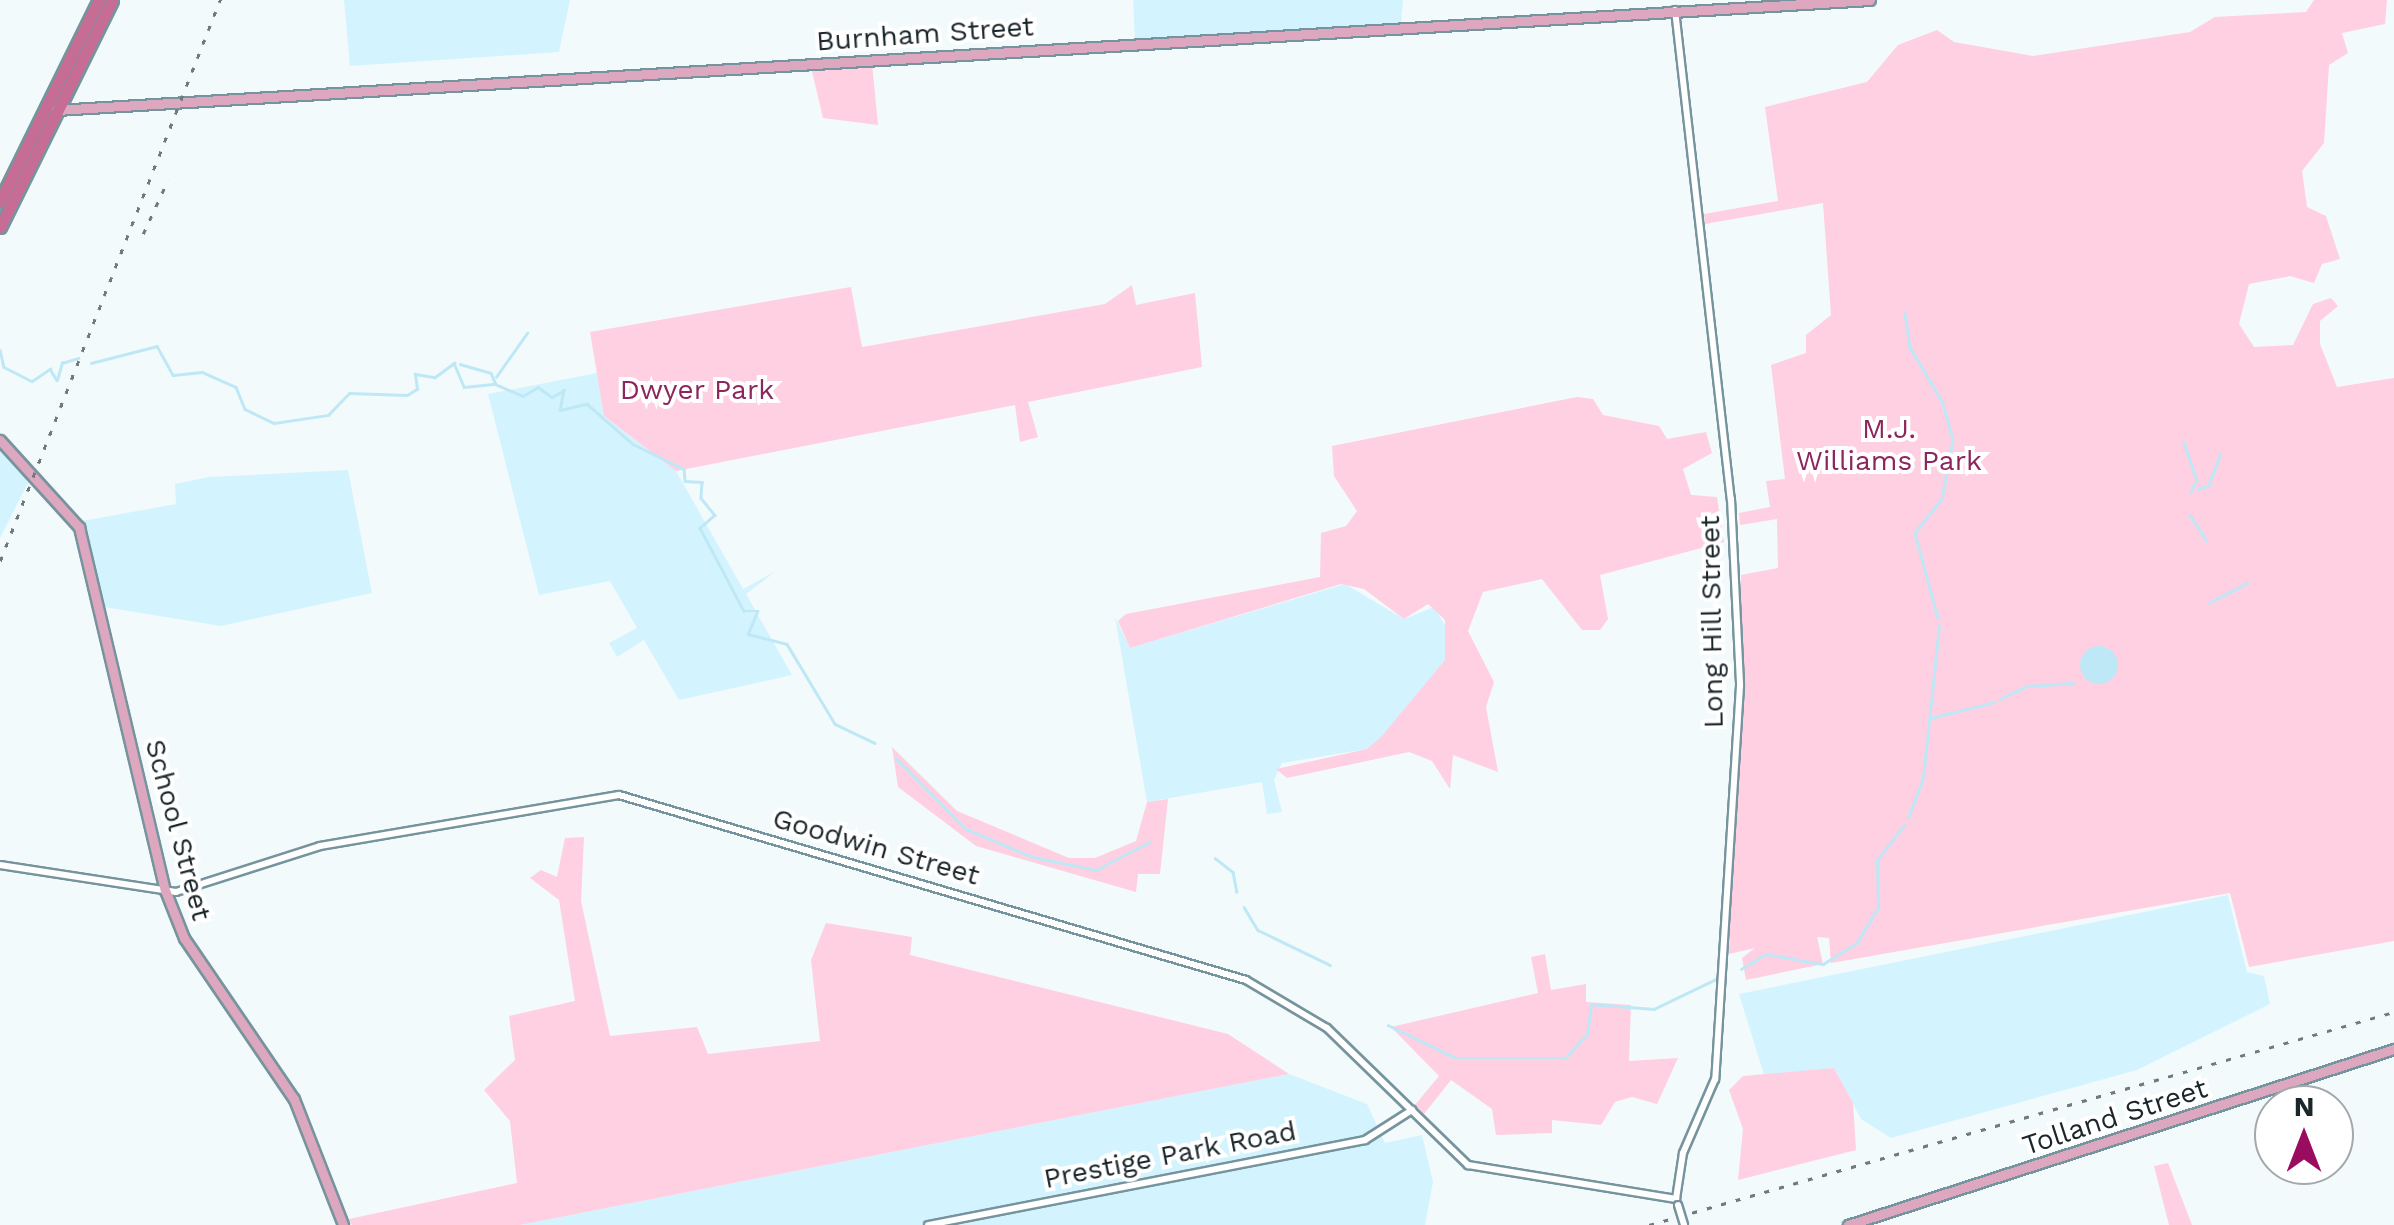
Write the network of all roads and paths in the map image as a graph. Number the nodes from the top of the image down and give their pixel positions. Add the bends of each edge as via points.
1 (99, 0) edge
2 (112, 0) edge
3 (1870, 0) edge
4 (1674, 10) junction
5 (51, 110) junction
6 (0, 201) edge
7 (0, 227) edge
8 (0, 440) edge
9 (0, 865) edge
10 (165, 890) junction
11 (2394, 1049) edge
12 (1412, 1110) junction
13 (1677, 1202) junction
14 (342, 1225) edge
15 (928, 1225) edge
16 (1684, 1225) edge
17 (1848, 1225) edge

1 - 5 highway
2 - 5 highway
3 - 4 main road, Burnham Street
4 - 5 main road, Burnham Street
4 - 13 street, Long Hill Street via 1732,499 1740,686 1715,1079 1683,1153
5 - 6 highway
5 - 7 highway
8 - 10 main road, School Street via 81,530
9 - 10 street, Goodwin Street
10 - 12 street, Goodwin Street via 211,885 320,846 619,794 1246,980 1327,1028
10 - 14 main road, School Street via 184,938 294,1099
11 - 17 main road, Tolland Street
12 - 13 street, Goodwin Street via 1483,1172
12 - 15 street, Prestige Park Road via 1365,1140
13 - 16 street, Long Hill Street, bridge

